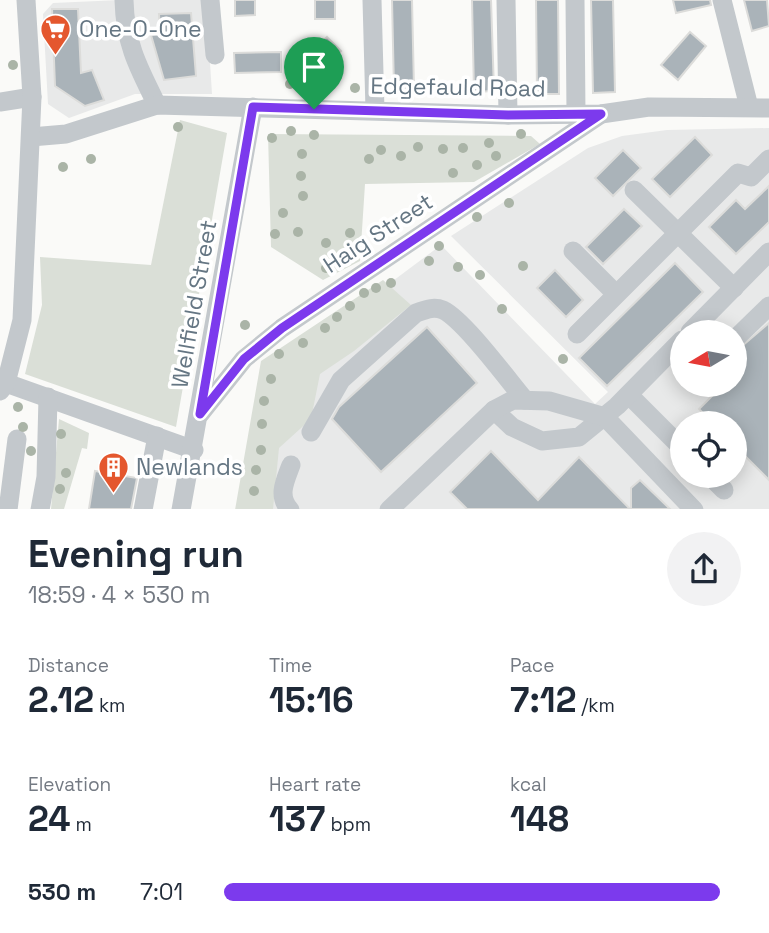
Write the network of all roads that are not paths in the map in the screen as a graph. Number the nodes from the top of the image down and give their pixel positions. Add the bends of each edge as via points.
1 (26, 0) edge
2 (124, 0) edge
3 (210, 0) edge
4 (372, 0) edge
5 (506, 0) edge
6 (575, 0) edge
7 (722, 0) edge
8 (215, 55) dead end
9 (33, 97) junction
10 (0, 102) edge
11 (157, 105) junction
12 (253, 107) junction
13 (759, 108) edge
14 (375, 110) junction
15 (576, 113) junction
16 (601, 114) junction
17 (508, 115) junction
18 (31, 137) junction
19 (769, 159) edge
20 (634, 190) dead end
21 (678, 233) junction
22 (573, 251) dead end
23 (767, 257) edge
24 (734, 288) junction
25 (615, 293) junction
26 (769, 306) edge
27 (702, 320) edge
28 (747, 327) edge
29 (577, 334) dead end
30 (670, 352) edge
31 (3, 387) edge
32 (629, 395) junction
33 (48, 397) junction
34 (526, 400) junction
35 (494, 411) junction
36 (200, 414) junction
37 (605, 417) junction
38 (311, 432) dead end
39 (157, 436) junction
40 (670, 437) edge
41 (17, 439) dead end
42 (194, 450) junction
43 (291, 465) dead end
44 (8, 509) edge
45 (40, 509) edge
46 (144, 509) edge
47 (181, 509) edge
48 (290, 509) edge
49 (389, 509) edge
50 (694, 509) edge

1 - 9 street
2 - 11 street via 129,47
3 - 8 street
4 - 14 street
5 - 17 street
6 - 15 street
7 - 13 street
9 - 10 street
9 - 18 street
11 - 12 street, Edgefauld Road
11 - 18 street, Edgefauld Road via 66,134
12 - 14 street, Edgefauld Road
12 - 36 street, Wellfield Street
13 - 16 street, Edgefauld Road via 649,107
14 - 17 street, Edgefauld Road
15 - 16 street, Edgefauld Road
15 - 17 street, Edgefauld Road
16 - 36 street, Haig Street via 282,328 244,359
18 - 31 street via 22,320
19 - 21 street via 751,177 738,173
20 - 21 street
21 - 24 street
21 - 25 street
22 - 25 street
23 - 24 street
24 - 27 street
25 - 29 street
26 - 28 street
30 - 32 street
31 - 33 street
32 - 37 street
32 - 40 street
33 - 39 street
33 - 45 street via 46,477
34 - 35 street via 513,400
34 - 37 street via 549,401
34 - 38 street via 464,328 444,311 432,308 416,313 341,380
35 - 37 street via 512,428 542,441 579,437
35 - 49 street
36 - 42 street, Wellfield Street
37 - 50 street
39 - 42 street
39 - 46 street
41 - 44 street
42 - 47 street, Wellfield Street
43 - 48 street via 282,489

